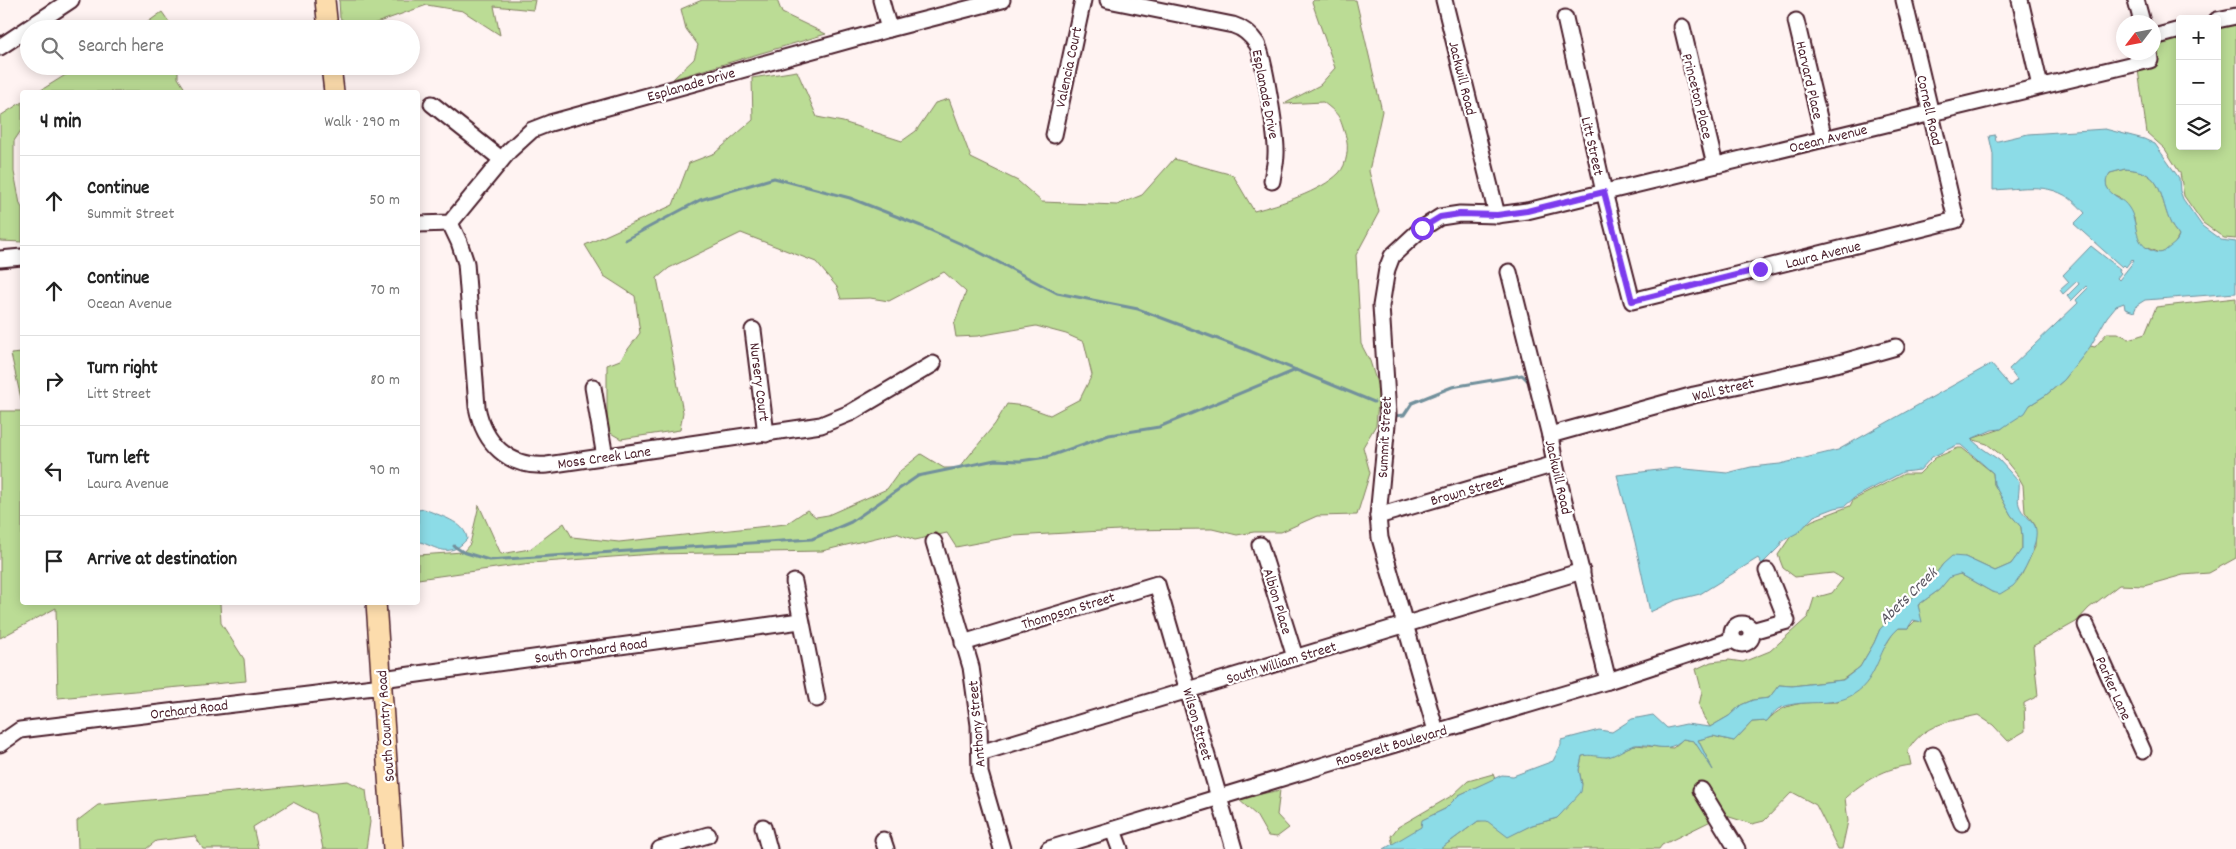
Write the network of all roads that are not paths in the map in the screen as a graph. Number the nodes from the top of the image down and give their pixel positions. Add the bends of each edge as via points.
1 (71, 0) edge
2 (325, 0) edge
3 (881, 0) edge
4 (1002, 0) edge
5 (1083, 0) edge
6 (1108, 0) edge
7 (1444, 0) edge
8 (1904, 0) edge
9 (2020, 0) edge
10 (2136, 0) edge
11 (2140, 15) edge
12 (2236, 16) edge
13 (1565, 18) dead end
14 (2221, 19) edge
15 (41, 20) edge
16 (327, 20) edge
17 (1796, 21) dead end
18 (1682, 27) dead end
19 (889, 29) junction
20 (2176, 31) edge
21 (20, 34) edge
22 (2161, 35) edge
23 (0, 48) edge
24 (2150, 60) edge
25 (332, 75) edge
26 (2040, 86) junction
27 (334, 90) edge
28 (432, 104) dead end
29 (1931, 113) junction
30 (1054, 135) dead end
31 (1824, 139) junction
32 (501, 159) junction
33 (1715, 165) junction
34 (1272, 181) dead end
35 (1604, 192) junction
36 (1497, 215) junction
37 (1956, 220) joint
38 (450, 223) junction
39 (420, 224) edge
40 (20, 257) edge
41 (0, 259) edge
42 (1509, 272) dead end
43 (1632, 301) joint
44 (753, 330) dead end
45 (1896, 347) dead end
46 (933, 364) dead end
47 (592, 387) dead end
48 (766, 434) junction
49 (1550, 435) junction
50 (604, 457) junction
51 (1555, 464) junction
52 (1378, 516) junction
53 (934, 542) dead end
54 (1260, 545) dead end
55 (1582, 571) junction
56 (1766, 571) dead end
57 (794, 582) dead end
58 (1161, 600) joint
59 (376, 605) edge
60 (800, 621) junction
61 (1404, 624) junction
62 (2086, 625) dead end
63 (963, 643) junction
64 (1295, 657) junction
65 (1608, 681) junction
66 (382, 682) junction
67 (1189, 690) junction
68 (817, 700) dead end
69 (1436, 732) junction
70 (0, 744) edge
71 (2142, 751) dead end
72 (980, 753) junction
73 (1933, 755) dead end
74 (1701, 790) dead end
75 (1219, 798) junction
76 (1962, 823) dead end
77 (763, 827) dead end
78 (1113, 830) junction
79 (708, 835) dead end
80 (393, 849) edge
81 (660, 849) edge
82 (769, 849) edge
83 (1002, 849) edge
84 (1049, 849) edge
85 (1120, 849) edge
86 (1234, 849) edge
87 (1736, 849) edge

1 - 15 street
2 - 16 main road
3 - 19 street
4 - 19 street, Esplanade Drive
5 - 30 street, Valencia Court
6 - 34 street, Esplanade Drive via 1233,25 1248,34 1257,44 1262,58 1275,136
7 - 36 street, Jackwill Road
8 - 29 street, Cornell Road
9 - 26 street
10 - 11 street
12 - 14 street
13 - 35 street, Litt Street
17 - 31 street, Harvard Place
18 - 33 street, Princeton Place
19 - 32 street, Esplanade Drive via 550,123 532,130
20 - 22 street
21 - 23 street
24 - 26 street, Ocean Avenue
25 - 27 main road
26 - 29 street, Ocean Avenue
28 - 32 street
29 - 31 street, Ocean Avenue
29 - 37 street, Cornell Road
31 - 33 street, Ocean Avenue
32 - 38 street, Esplanade Drive
33 - 35 street, Ocean Avenue
35 - 36 street, Ocean Avenue
35 - 43 street, Litt Street
36 - 52 street, Summit Street via 1440,217 1422,228 1392,256 1381,306 1388,414
37 - 43 street, Laura Avenue
38 - 39 street
38 - 50 street, Moss Creek Lane via 466,263 477,407 486,436 507,456 535,466
40 - 41 street
42 - 49 street, Jackwill Road
44 - 48 street, Nursery Court
45 - 49 street, Wall Street via 1836,364 1694,395
46 - 48 street, Moss Creek Lane via 834,420
47 - 50 street
48 - 50 street, Moss Creek Lane
49 - 51 street, Jackwill Road
51 - 52 street, Brown Street
51 - 55 street, Jackwill Road
52 - 61 street, Summit Street via 1380,538
53 - 63 street, Anthony Street
54 - 64 street, Albion Place
55 - 61 street, South William Street
55 - 65 street, Jackwill Road
56 - 65 street, Roosevelt Boulevard via 1787,621 1752,631 1746,644 1732,640
57 - 60 street
58 - 63 street, Thompson Street via 1156,584
58 - 67 street, Wilson Street
59 - 66 main road, South Country Road
60 - 66 street, South Orchard Road
60 - 68 street
61 - 64 street, South William Street
61 - 69 street, Summit Street
62 - 71 street, Parker Lane
63 - 72 street, Anthony Street via 976,697
64 - 67 street, South William Street
65 - 69 street, Roosevelt Boulevard
66 - 70 street, Orchard Road via 20,730
66 - 80 main road, South Country Road
67 - 72 street, South William Street
67 - 75 street, Wilson Street
69 - 75 street, Roosevelt Boulevard
72 - 83 street, Anthony Street via 980,773
73 - 76 street
74 - 87 street
75 - 78 street, Roosevelt Boulevard
75 - 86 street, Wilson Street
77 - 82 street
78 - 84 street, Roosevelt Boulevard
78 - 85 street
79 - 81 street

